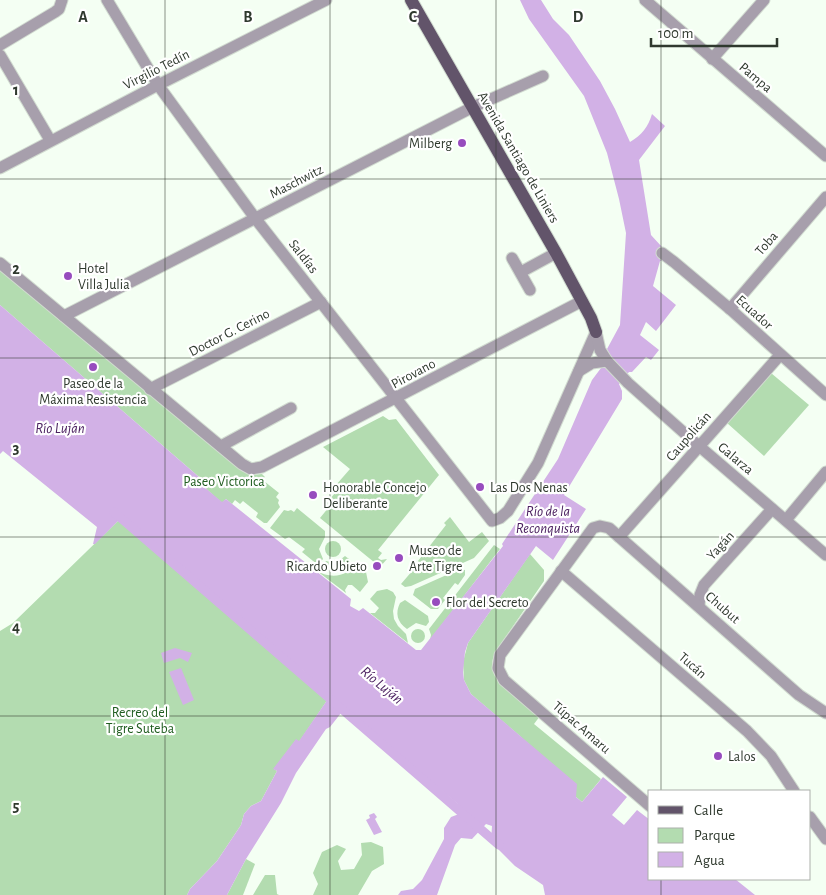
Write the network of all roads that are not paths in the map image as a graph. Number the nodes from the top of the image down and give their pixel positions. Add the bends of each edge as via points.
1 (107, 0) edge
2 (326, 0) edge
3 (411, 0) edge
4 (645, 0) edge
5 (764, 0) edge
6 (62, 2) edge
7 (0, 45) edge
8 (0, 55) edge
9 (712, 59) junction
10 (543, 76) dead end
11 (158, 84) junction
12 (473, 107) junction
13 (50, 140) junction
14 (826, 156) edge
15 (0, 168) edge
16 (826, 197) edge
17 (255, 218) junction
18 (556, 253) junction
19 (662, 254) dead end
20 (512, 258) dead end
21 (0, 263) edge
22 (521, 272) junction
23 (530, 290) dead end
24 (582, 300) junction
25 (321, 302) junction
26 (730, 309) junction
27 (64, 316) junction
28 (596, 332) junction
29 (780, 355) junction
30 (607, 361) junction
31 (578, 371) junction
32 (150, 389) junction
33 (826, 395) edge
34 (396, 399) junction
35 (291, 408) dead end
36 (221, 446) junction
37 (699, 446) junction
38 (826, 472) edge
39 (772, 509) junction
40 (786, 520) junction
41 (620, 537) junction
42 (826, 555) edge
43 (561, 571) junction
44 (699, 606) junction
45 (826, 713) edge
46 (793, 790) edge
47 (648, 804) edge
48 (811, 818) edge
49 (825, 835) edge

1 - 11 street, Saldías
2 - 11 street, Virgilio Tedín
3 - 12 main road, Avenida Santiago de Liniers
4 - 9 street, Pampa
5 - 9 street
6 - 7 street via 55,12
8 - 13 street
9 - 14 street, Pampa
10 - 12 street, Maschwitz
11 - 13 street, Virgilio Tedín
11 - 17 street, Saldías
12 - 17 street, Maschwitz
12 - 18 main road, Avenida Santiago de Liniers
13 - 15 street, Virgilio Tedín
16 - 26 street, Toba
17 - 25 street, Saldías
17 - 27 street, Maschwitz
18 - 22 street
18 - 24 main road, Avenida Santiago de Liniers
19 - 26 street, Ecuador
20 - 22 street
21 - 27 street
22 - 23 street
24 - 28 main road, Avenida Santiago de Liniers
24 - 34 street, Pirovano
25 - 32 street, Doctor G. Cerino
25 - 34 street, Saldías
26 - 29 street, Ecuador
27 - 32 street
28 - 30 street, Avenida Santiago de Liniers via 600,350
28 - 31 street
29 - 33 street, Ecuador
29 - 37 street, Caupolicán
30 - 31 street via 592,363
30 - 37 street, Galarza
31 - 34 street, Saldías via 538,463 508,511 492,521
32 - 36 street
34 - 36 street, Pirovano via 257,469 242,464
35 - 36 street
37 - 39 street, Galarza
37 - 41 street, Caupolicán
38 - 40 street
39 - 40 street, Galarza
39 - 44 street, Yagán via 704,585
40 - 42 street, Galarza
41 - 43 street, Chubut via 609,528 593,528
41 - 44 street, Chubut
43 - 46 street, Tucán via 747,731 771,756
43 - 47 street, Túpac Amaru via 500,655 498,668 504,680
44 - 45 street, Chubut via 799,695
48 - 49 street

